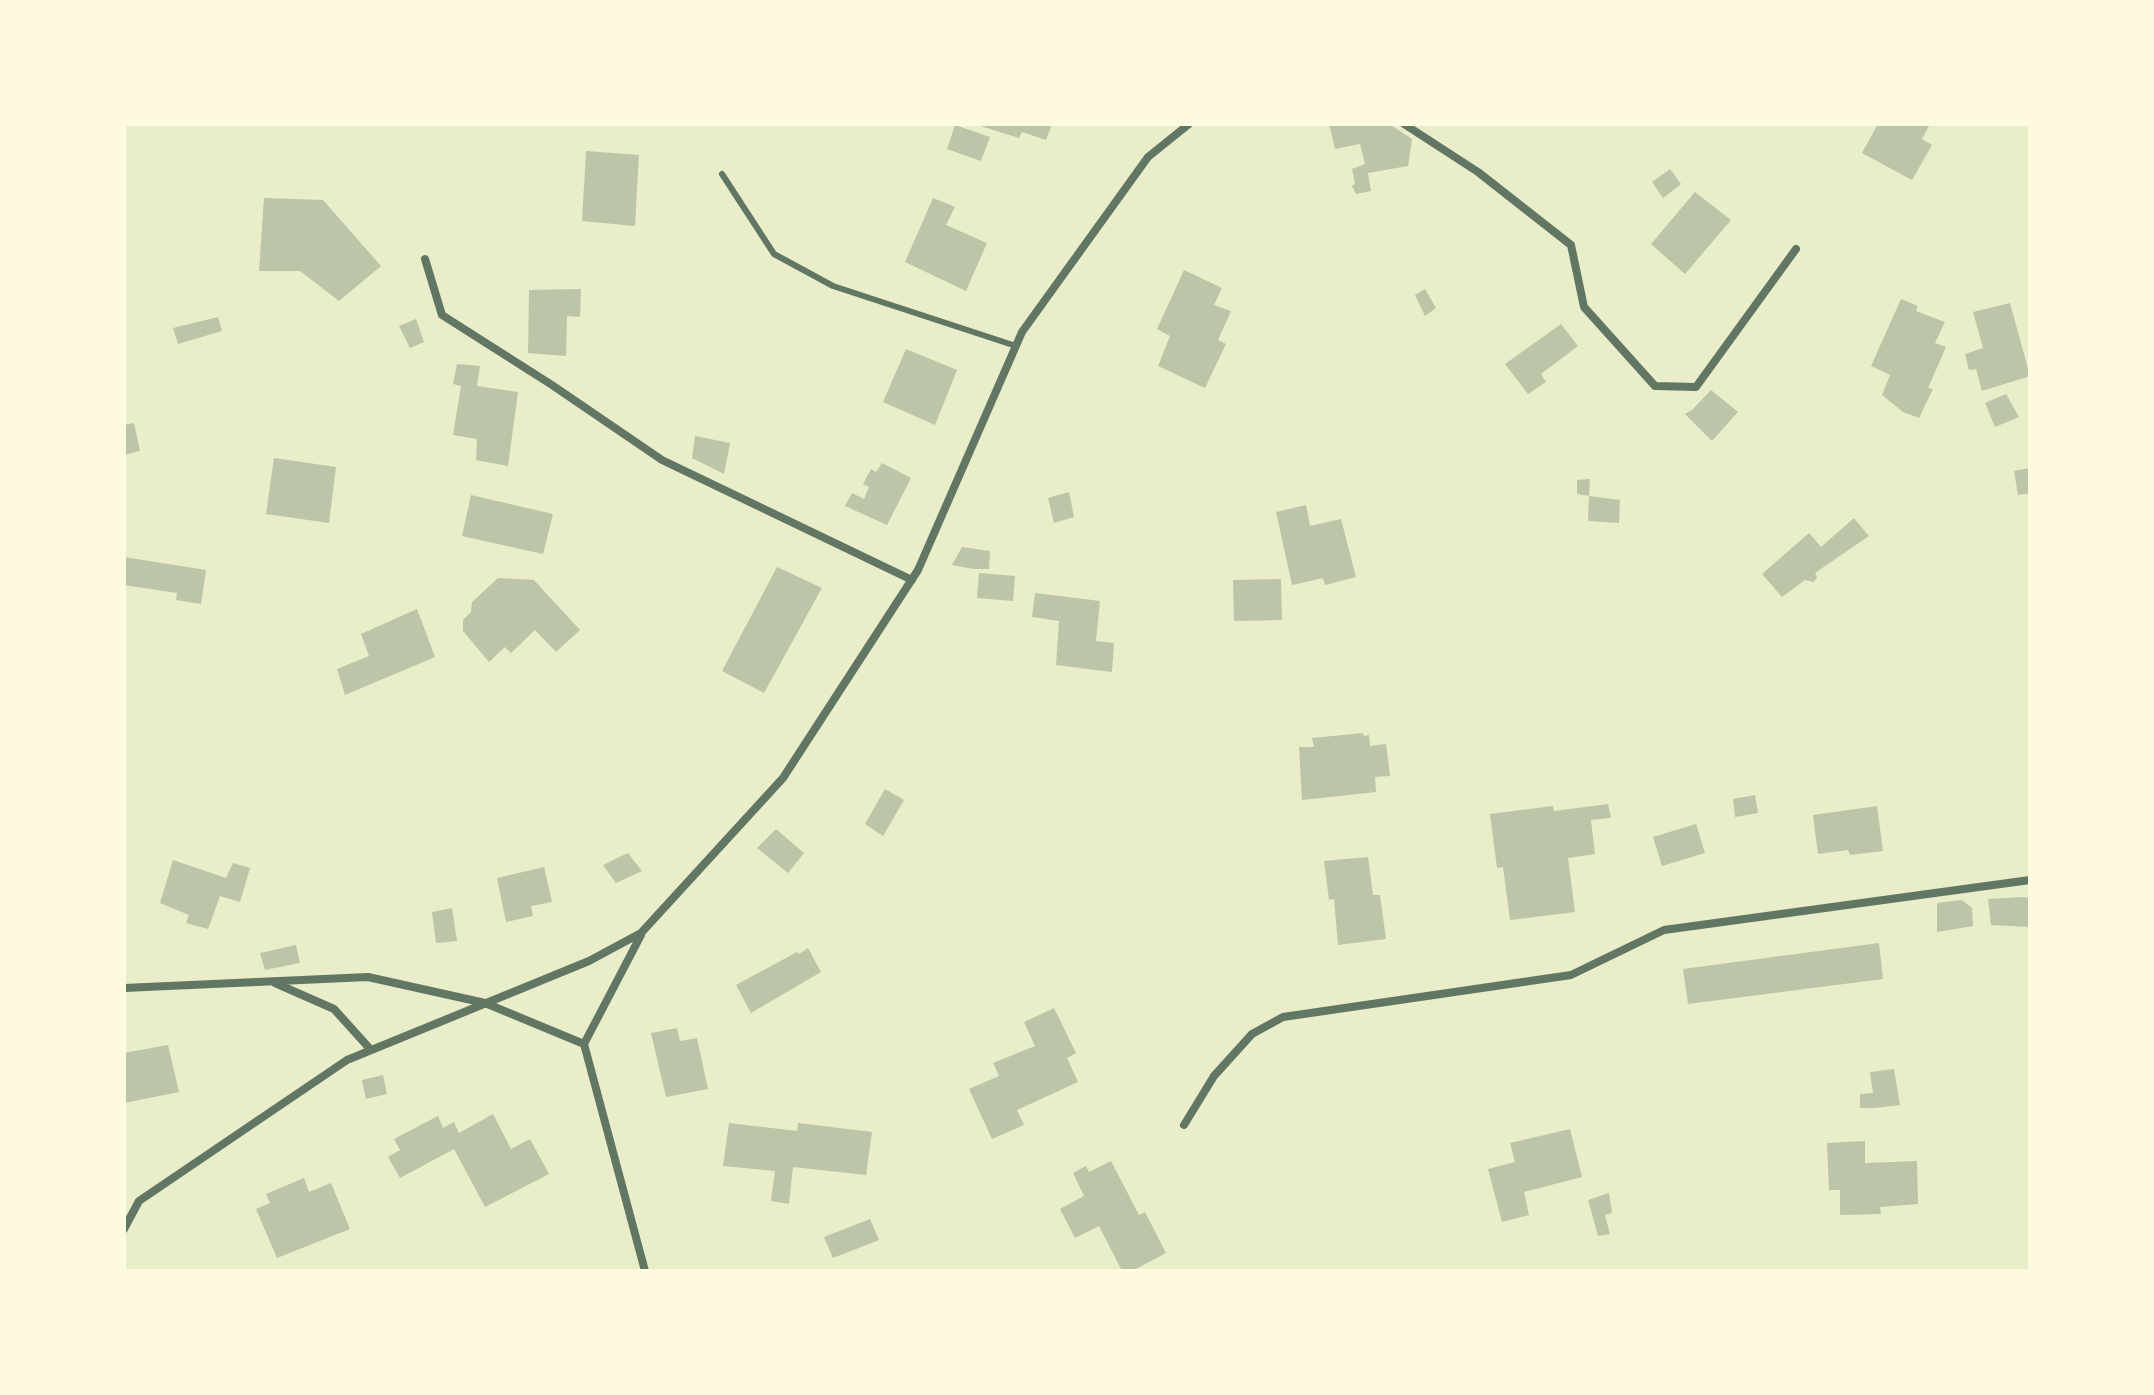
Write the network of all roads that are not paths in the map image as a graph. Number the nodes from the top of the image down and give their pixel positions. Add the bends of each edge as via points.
1 (1189, 124) edge
2 (1404, 124) edge
3 (722, 174) dead end
4 (1796, 249) dead end
5 (425, 259) dead end
6 (1016, 346) junction
7 (912, 580) junction
8 (2030, 880) edge
9 (641, 933) junction
10 (271, 981) junction
11 (124, 988) edge
12 (485, 1003) junction
13 (584, 1044) junction
14 (371, 1050) junction
15 (1184, 1125) dead end
16 (124, 1229) edge
17 (645, 1271) edge

1 - 6 street via 1148,157
2 - 4 street via 1478,172 1571,245 1584,307 1655,386 1696,387
3 - 6 lane via 774,254 833,286
5 - 7 street via 442,315 662,460
6 - 7 street
7 - 9 street via 783,778
8 - 15 street via 1664,930 1571,975 1283,1017 1252,1034 1214,1076
9 - 12 street via 589,961
9 - 13 street
10 - 11 street
10 - 12 street via 368,977
10 - 14 street via 334,1009
12 - 13 street
12 - 14 street
13 - 17 street
14 - 16 street via 347,1060 139,1201

